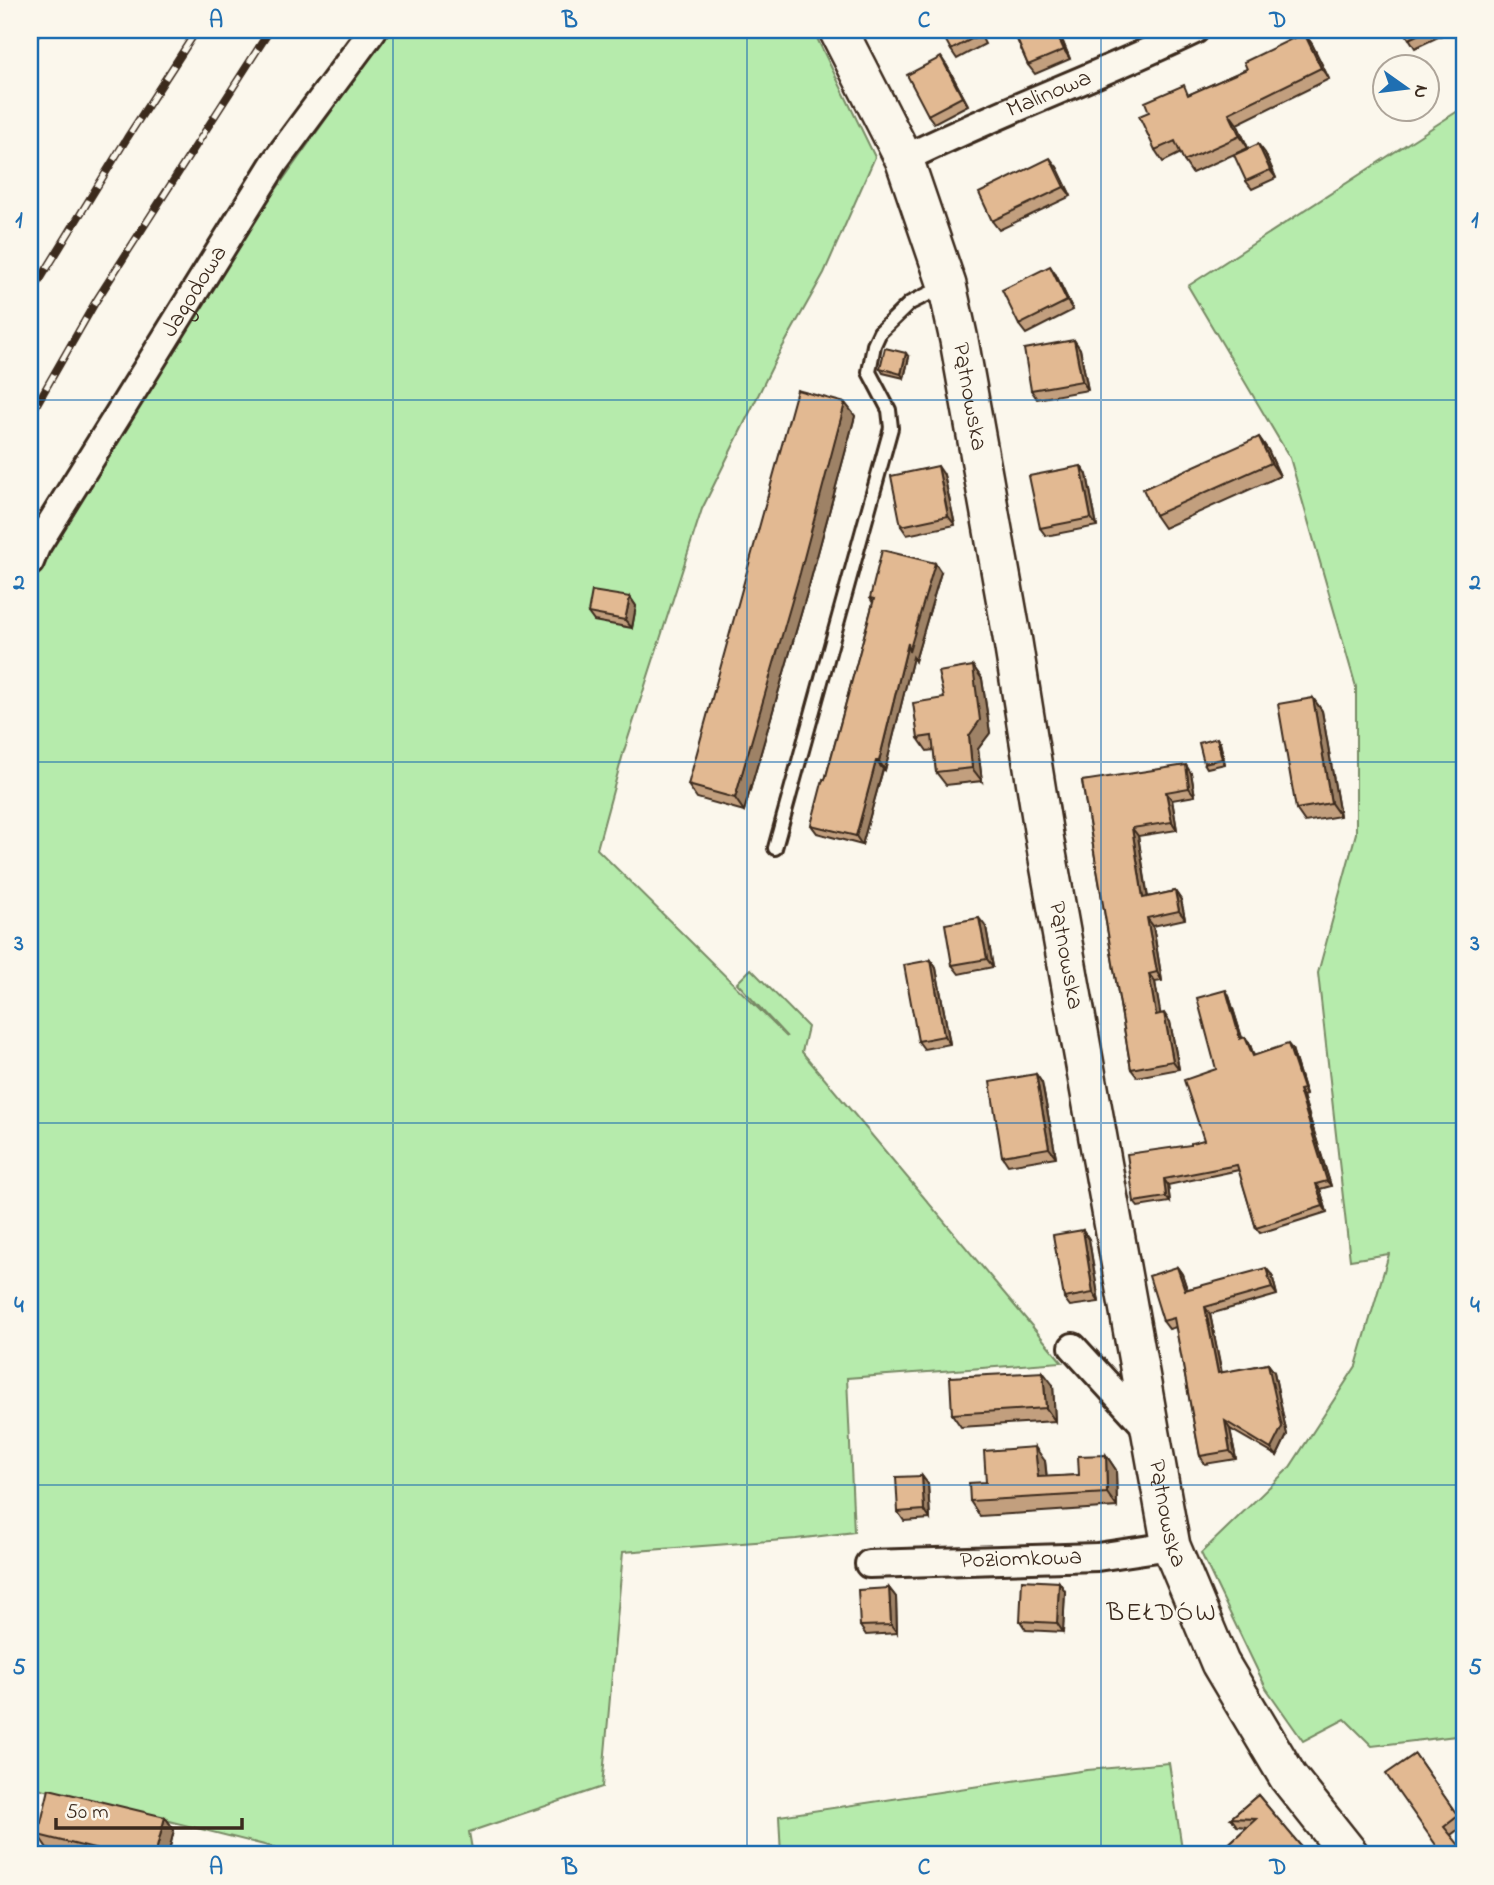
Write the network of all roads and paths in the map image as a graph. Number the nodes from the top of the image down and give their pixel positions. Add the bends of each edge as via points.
1 (373, 30) edge
2 (838, 30) edge
3 (1195, 30) edge
4 (904, 159) junction
5 (947, 285) junction
6 (30, 562) edge
7 (775, 848) dead end
8 (1073, 1347) dead end
9 (1150, 1431) junction
10 (1171, 1546) junction
11 (869, 1564) dead end
12 (1350, 1855) edge

1 - 6 street, Jagodowa via 275,162
2 - 4 street, Pątnowska
3 - 4 street, Malinowa
4 - 5 street, Pątnowska
5 - 7 lane via 910,303 880,332 874,345 869,372 888,410 891,428
5 - 9 street, Pątnowska
8 - 9 street
9 - 10 street, Pątnowska
10 - 11 street, Poziomkowa via 1097,1557
10 - 12 street, Pątnowska via 1220,1663 1288,1777

